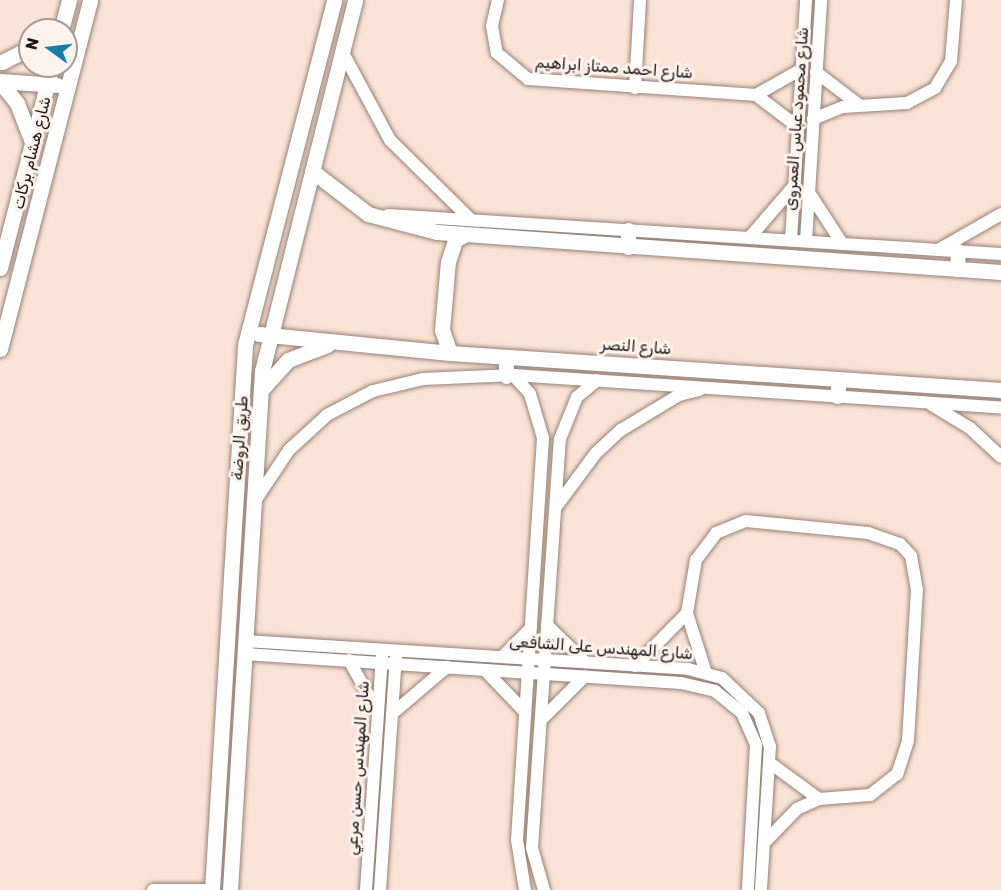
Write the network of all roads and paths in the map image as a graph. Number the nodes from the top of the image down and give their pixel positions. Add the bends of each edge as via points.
1 (90, 0) edge
2 (334, 0) edge
3 (355, 0) edge
4 (498, 0) edge
5 (640, 0) edge
6 (806, 0) edge
7 (821, 0) edge
8 (956, 0) edge
9 (78, 36) edge
10 (342, 51) junction
11 (18, 54) edge
12 (1, 62) edge
13 (18, 63) edge
14 (802, 69) junction
15 (816, 72) junction
16 (49, 78) edge
17 (68, 78) edge
18 (0, 81) edge
19 (48, 84) junction
20 (68, 86) junction
21 (635, 88) junction
22 (756, 95) junction
23 (859, 105) junction
24 (813, 119) junction
25 (798, 127) junction
26 (32, 143) junction
27 (312, 171) junction
28 (794, 186) junction
29 (808, 189) junction
30 (368, 214) junction
31 (1001, 214) edge
32 (470, 219) junction
33 (274, 227) junction
34 (628, 230) junction
35 (295, 232) junction
36 (463, 236) junction
37 (750, 237) junction
38 (791, 240) junction
39 (806, 241) junction
40 (842, 243) junction
41 (628, 247) junction
42 (940, 249) junction
43 (958, 251) junction
44 (1001, 254) edge
45 (0, 268) edge
46 (957, 269) junction
47 (1001, 272) edge
48 (248, 332) junction
49 (268, 336) junction
50 (348, 344) junction
51 (0, 349) edge
52 (450, 353) junction
53 (506, 357) junction
54 (509, 376) junction
55 (839, 379) junction
56 (598, 380) junction
57 (710, 387) junction
58 (1001, 390) edge
59 (260, 392) junction
60 (837, 396) junction
61 (913, 401) junction
62 (1001, 407) edge
63 (1001, 457) edge
64 (254, 505) junction
65 (555, 508) junction
66 (687, 613) junction
67 (547, 625) junction
68 (531, 628) junction
69 (245, 647) junction
70 (383, 649) junction
71 (397, 650) junction
72 (502, 657) junction
73 (529, 659) junction
74 (349, 660) junction
75 (545, 660) junction
76 (586, 662) junction
77 (382, 663) junction
78 (396, 664) junction
79 (635, 666) junction
80 (447, 667) junction
81 (484, 670) junction
82 (528, 673) junction
83 (705, 673) junction
84 (544, 674) junction
85 (585, 676) junction
86 (525, 712) junction
87 (378, 713) junction
88 (393, 713) junction
89 (541, 720) junction
90 (770, 763) junction
91 (819, 798) junction
92 (235, 806) junction
93 (216, 807) junction
94 (764, 843) junction
95 (214, 853) junction
96 (232, 854) junction
97 (153, 890) edge
98 (212, 890) edge
99 (230, 890) edge
100 (366, 890) edge
101 (380, 890) edge
102 (525, 890) edge
103 (544, 890) edge
104 (748, 890) edge
105 (761, 890) edge

1 - 9 street, شارع هشام بركات
2 - 33 street, طريق الروضة
3 - 10 street, طريق الروضة
4 - 21 street, شارع احمد ممتاز ابراهيم via 493,40 516,74 549,83
5 - 21 street
6 - 14 street, شارع محمود عباس العمروى
7 - 15 street, شارع محمود عباس العمروى
8 - 23 street via 951,61 934,88 907,103
10 - 27 street, طريق الروضة
10 - 32 street via 390,140
11 - 12 street
12 - 13 street
14 - 22 street
14 - 25 street, شارع محمود عباس العمروى
15 - 23 street
15 - 24 street, شارع محمود عباس العمروى
16 - 19 street, شارع هشام بركات
17 - 20 street, شارع هشام بركات
18 - 19 street
18 - 26 street via 21,109
19 - 20 street
19 - 26 street, شارع هشام بركات
20 - 51 street, شارع هشام بركات
21 - 22 street, شارع احمد ممتاز ابراهيم
22 - 25 street
23 - 24 street
24 - 29 street, شارع محمود عباس العمروى
25 - 28 street, شارع محمود عباس العمروى
26 - 45 street, شارع هشام بركات
27 - 30 street
27 - 35 street, طريق الروضة
28 - 37 street
28 - 38 street, شارع محمود عباس العمروى
29 - 39 street, شارع محمود عباس العمروى
29 - 40 street
30 - 32 street
30 - 36 street
31 - 42 street
32 - 34 street
33 - 35 street
33 - 48 street, طريق الروضة
34 - 37 street
34 - 41 street
35 - 49 street, طريق الروضة
36 - 41 street
36 - 52 street via 455,240 448,262 442,330
37 - 38 street
38 - 39 street
39 - 40 street
40 - 42 street
41 - 46 street
42 - 43 street
43 - 44 street
43 - 46 street
46 - 47 street
48 - 49 street, شارع النصر
48 - 93 street, طريق الروضة
49 - 50 street, شارع النصر
49 - 59 street, طريق الروضة
50 - 52 street, شارع النصر
50 - 59 street via 328,345 288,360
52 - 53 street, شارع النصر
53 - 54 street
53 - 55 street, شارع النصر
54 - 56 street
54 - 64 street via 414,380 357,398 301,437
54 - 68 street via 530,394 543,438
55 - 58 street, شارع النصر
55 - 60 street
56 - 57 street
56 - 65 street via 577,397 563,424
57 - 60 street
57 - 65 street via 679,395 621,430 588,462
59 - 64 street, طريق الروضة
60 - 61 street
61 - 62 street
61 - 63 street via 952,416
64 - 69 street, طريق الروضة
65 - 67 street
66 - 79 street
66 - 83 street
66 - 91 street via 704,545 716,533 746,521 885,536 911,556 917,589 905,758 885,787 870,795
67 - 75 street
67 - 76 street
68 - 72 street
68 - 73 street
69 - 70 street, شارع المهندس على الشافعى
69 - 74 street, شارع المهندس على الشافعى
69 - 92 street, طريق الروضة
70 - 71 street, شارع المهندس على الشافعى
70 - 77 street, شارع المهندس حسن مرعي
71 - 72 street, شارع المهندس على الشافعى
71 - 78 street, شارع المهندس حسن مرعي
72 - 73 street, شارع المهندس على الشافعى
73 - 75 street, شارع المهندس على الشافعى
73 - 82 street
74 - 77 street, شارع المهندس على الشافعى
74 - 87 street
75 - 76 street, شارع المهندس على الشافعى
75 - 84 street
76 - 79 street, شارع المهندس على الشافعى
77 - 78 street, شارع المهندس على الشافعى
77 - 87 street, شارع المهندس حسن مرعي
78 - 80 street, شارع المهندس على الشافعى
78 - 88 street, شارع المهندس حسن مرعي
79 - 83 street, شارع المهندس على الشافعى
80 - 81 street, شارع المهندس على الشافعى
80 - 88 street
81 - 82 street, شارع المهندس على الشافعى
81 - 86 street
82 - 84 street, شارع المهندس على الشافعى
82 - 86 street
83 - 90 street, شارع المهندس على الشافعى via 736,687 754,706 766,729
84 - 85 street, شارع المهندس على الشافعى
84 - 89 street
85 - 89 street
85 - 104 street, شارع المهندس على الشافعى via 699,685 742,713 756,745 757,763
86 - 102 street via 516,840
87 - 100 street, شارع المهندس حسن مرعي
88 - 101 street, شارع المهندس حسن مرعي
89 - 103 street via 532,848
90 - 91 street
90 - 94 street, شارع المهندس على الشافعى
91 - 94 street via 779,825
92 - 93 street via 225,812
92 - 96 street, طريق الروضة
93 - 95 street, طريق الروضة
94 - 105 street, شارع المهندس على الشافعى
95 - 96 street via 223,849
95 - 98 street, طريق الروضة
96 - 99 street, طريق الروضة
97 - 98 street

